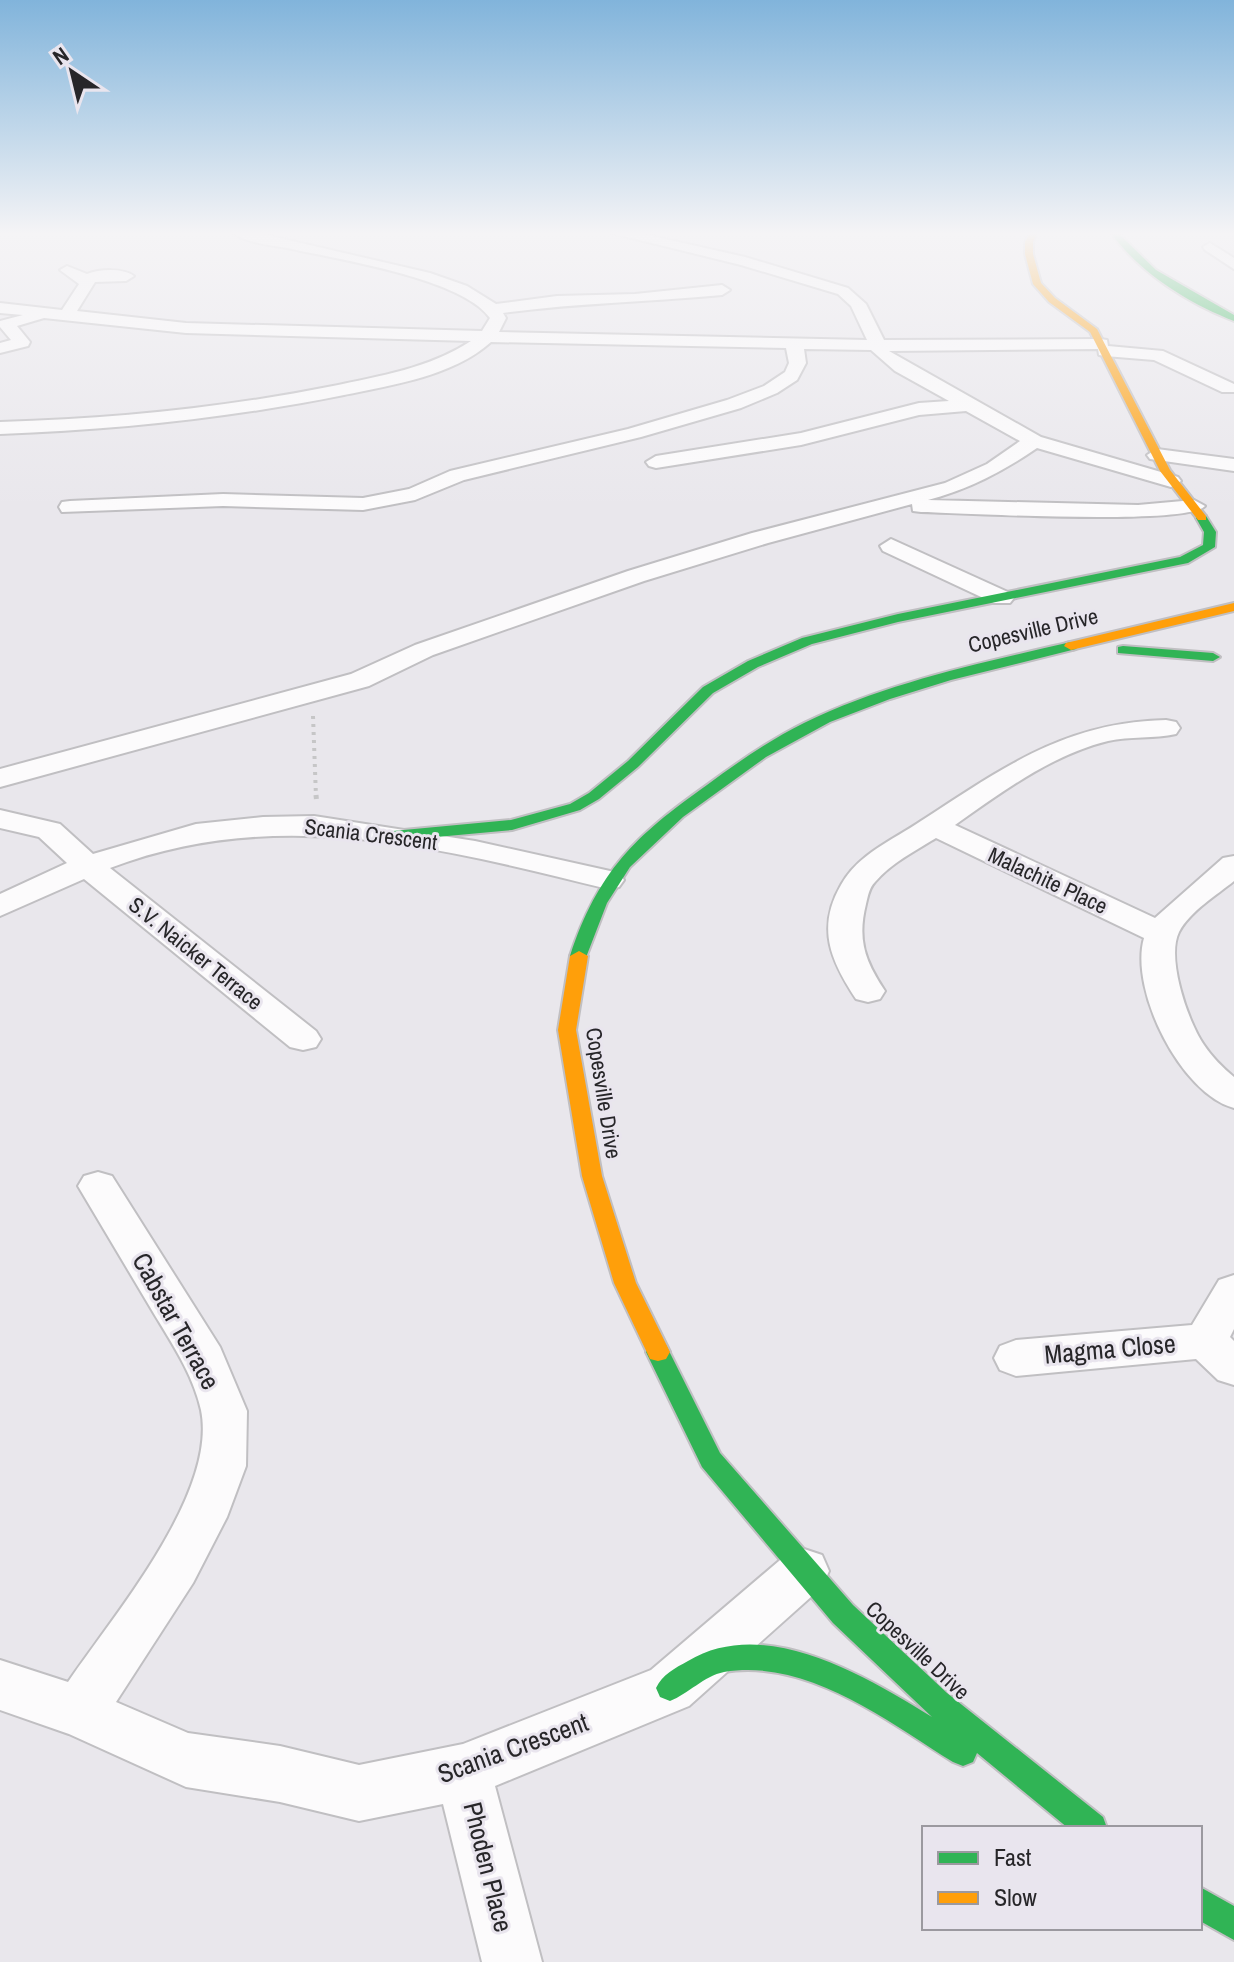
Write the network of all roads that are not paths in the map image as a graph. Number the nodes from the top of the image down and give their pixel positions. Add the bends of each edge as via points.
1 (6, 325) edge
2 (163, 325) edge
3 (494, 325) edge
4 (866, 325) edge
5 (1088, 325) edge
6 (487, 336) junction
7 (792, 342) junction
8 (875, 345) junction
9 (1103, 347) junction
10 (0, 351) edge
11 (0, 362) edge
12 (1228, 388) dead end
13 (967, 405) junction
14 (0, 428) edge
15 (1034, 441) junction
16 (1157, 455) junction
17 (656, 462) dead end
18 (1234, 465) edge
19 (1171, 481) junction
20 (885, 505) junction
21 (1194, 506) junction
22 (70, 507) dead end
23 (891, 546) dead end
24 (1002, 598) junction
25 (1234, 607) edge
26 (1146, 631) junction
27 (1024, 656) junction
28 (1213, 657) junction
29 (1234, 666) edge
30 (1166, 728) dead end
31 (0, 778) edge
32 (0, 819) edge
33 (934, 826) junction
34 (393, 836) junction
35 (1234, 865) edge
36 (88, 866) junction
37 (608, 880) junction
38 (0, 906) edge
39 (1161, 933) junction
40 (868, 991) dead end
41 (303, 1039) dead end
42 (1234, 1096) edge
43 (98, 1186) dead end
44 (1234, 1291) edge
45 (1219, 1354) edge
46 (1016, 1358) dead end
47 (804, 1571) junction
48 (0, 1685) edge
49 (670, 1688) junction
50 (79, 1712) junction
51 (463, 1772) junction
52 (1089, 1826) edge
53 (1202, 1904) edge
54 (1234, 1924) edge
55 (512, 1962) edge

1 - 10 street via 22,342
2 - 6 street
3 - 6 street
4 - 8 street
5 - 9 street
6 - 7 street
6 - 14 street via 461,354 416,371 297,399 105,425
7 - 8 street
7 - 22 street via 799,357 796,370 774,389 669,423 457,475 398,499 332,505 223,500
8 - 9 street
8 - 13 street via 889,360
9 - 12 street via 1157,355
9 - 16 street
10 - 11 street
13 - 15 street
13 - 17 street via 919,409 801,439
15 - 19 street
15 - 20 street via 975,477
16 - 18 street
16 - 19 street
19 - 21 street
20 - 21 street via 1138,511
20 - 31 street via 636,576 319,692
21 - 24 street via 1210,532 1211,542 1203,552 1163,566
23 - 24 street
24 - 34 street via 850,629 753,664 708,690 633,764 575,807 512,825
25 - 26 street, Copesville Drive
26 - 27 street, Copesville Drive
26 - 28 street
27 - 28 street via 1123,650
27 - 37 street, Copesville Drive via 873,700 757,755 648,835
28 - 29 street
30 - 33 street via 1127,728 1061,747 990,786
32 - 36 street, S.V. Naicker Terrace via 49,830
33 - 39 street, Malachite Place
33 - 40 street via 857,882 842,942
34 - 36 street, Scania Crescent via 320,826 222,829
34 - 37 street, Scania Crescent via 514,856
35 - 39 street
36 - 38 street, Scania Crescent
36 - 41 street, S.V. Naicker Terrace
37 - 47 street, Copesville Drive via 579,953 567,1030 592,1176 625,1283 711,1460
39 - 42 street via 1158,957 1168,1005 1190,1051
43 - 50 street, Cabstar Terrace via 204,1359 224,1411 223,1466 175,1567
44 - 45 street
45 - 46 street, Magma Close
47 - 49 street, Scania Crescent
47 - 52 street, Copesville Drive via 937,1703
48 - 50 street, Scania Crescent
49 - 51 street, Scania Crescent
49 - 52 street via 721,1660 752,1657 816,1670
50 - 51 street, Scania Crescent via 186,1760 359,1793
51 - 55 street, Phoden Place
53 - 54 street

